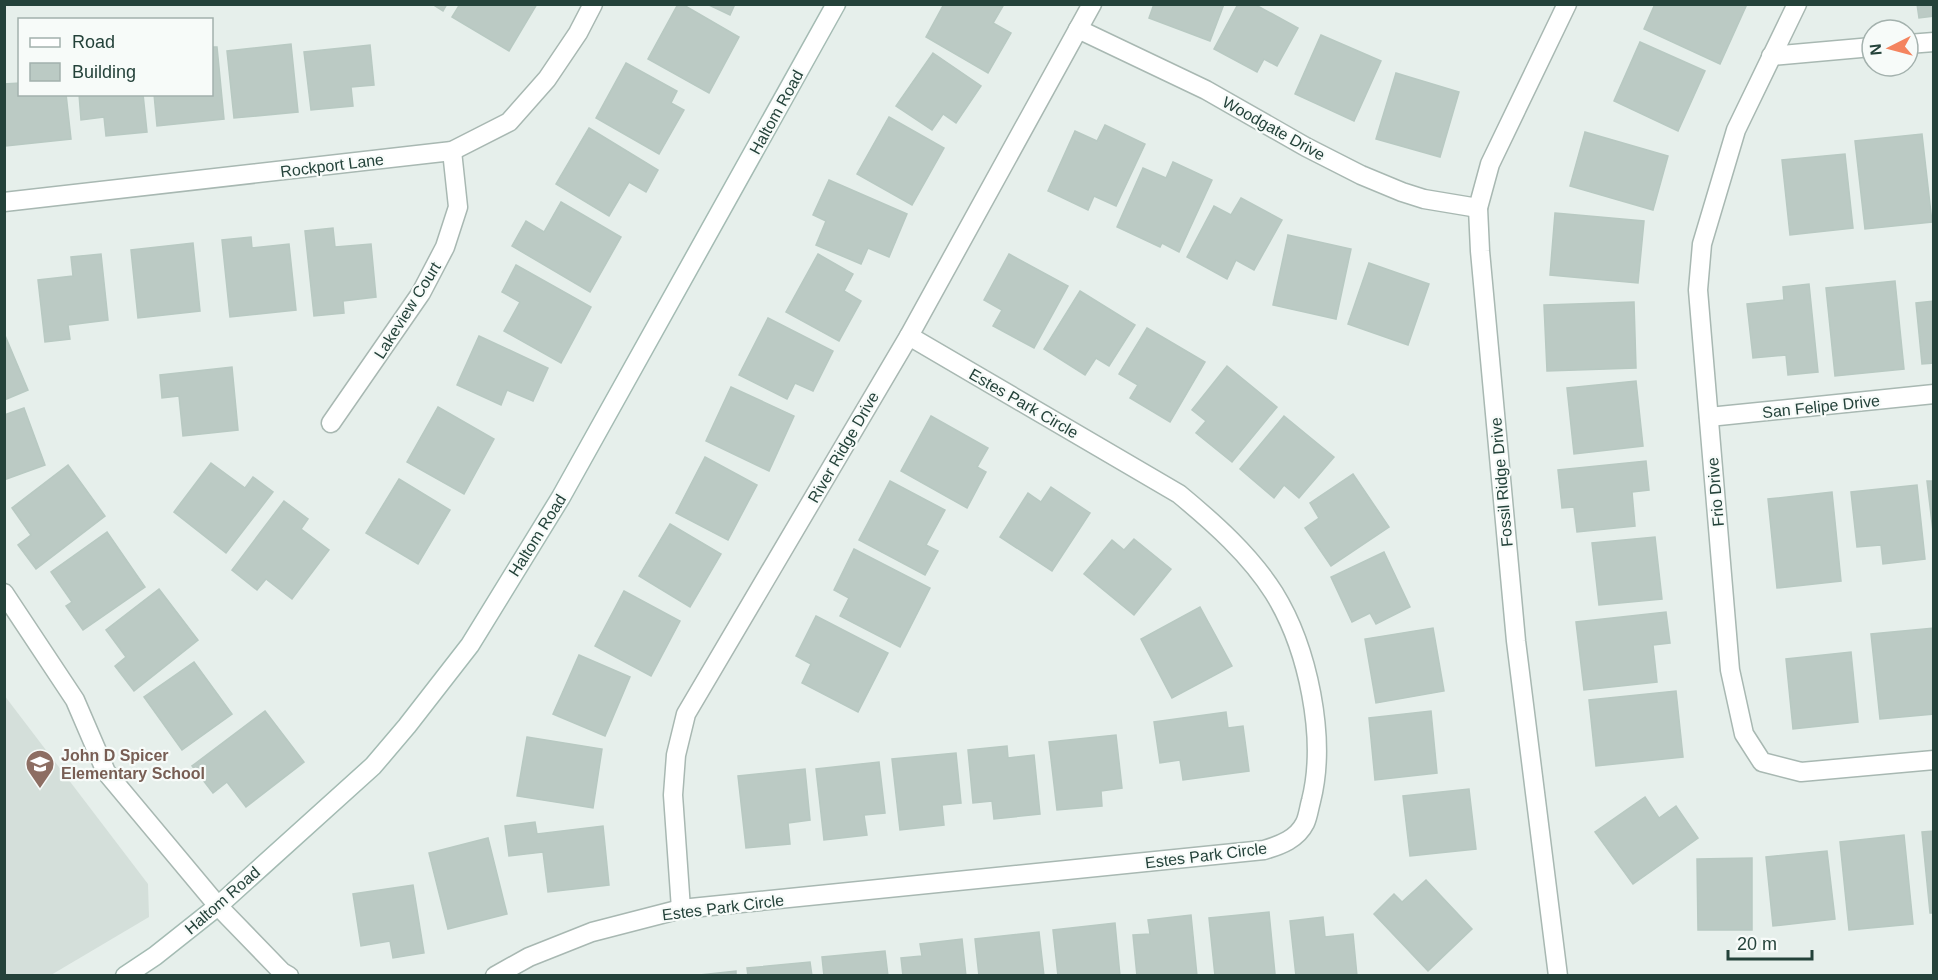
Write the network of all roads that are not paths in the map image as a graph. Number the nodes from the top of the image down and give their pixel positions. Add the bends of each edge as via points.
1 (593, 4) edge
2 (836, 4) edge
3 (1092, 4) edge
4 (1567, 4) edge
5 (1797, 4) edge
6 (1077, 29) junction
7 (1860, 48) edge
8 (1771, 56) junction
9 (452, 151) junction
10 (4, 202) edge
11 (1478, 208) junction
12 (909, 336) junction
13 (1934, 394) edge
14 (1708, 417) junction
15 (331, 423) dead end
16 (4, 593) edge
17 (1934, 760) edge
18 (218, 906) junction
19 (681, 909) junction
20 (124, 975) edge
21 (289, 975) edge
22 (495, 975) edge
23 (1558, 975) edge

1 - 9 street, Rockport Lane via 547,79 509,122
2 - 18 street, Haltom Road via 561,497 470,645 372,766
3 - 6 street, River Ridge Drive
4 - 11 street, Fossil Ridge Drive via 1490,164
5 - 8 street, Frio Drive
6 - 11 street, Woodgate Drive via 1206,90 1361,175 1424,199
6 - 12 street, River Ridge Drive
7 - 8 street
8 - 14 street, Frio Drive via 1736,130 1702,244 1698,291
9 - 10 street, Rockport Lane
9 - 15 street, Lakeview Court via 458,207 445,247 421,293
11 - 23 street, Fossil Ridge Drive via 1516,641
12 - 19 street, River Ridge Drive via 686,714 676,755 673,795
12 - 19 street, Estes Park Circle via 1179,494 1246,557 1274,593 1306,671 1318,743 1315,784 1305,824 1288,842 1264,850
13 - 14 street, San Felipe Drive
14 - 17 street, Frio Drive via 1730,670 1744,734 1762,762 1801,772
16 - 18 street via 75,700 106,772
18 - 20 street, Haltom Road via 155,956
18 - 21 street
19 - 22 street, Estes Park Circle via 592,932 528,957

